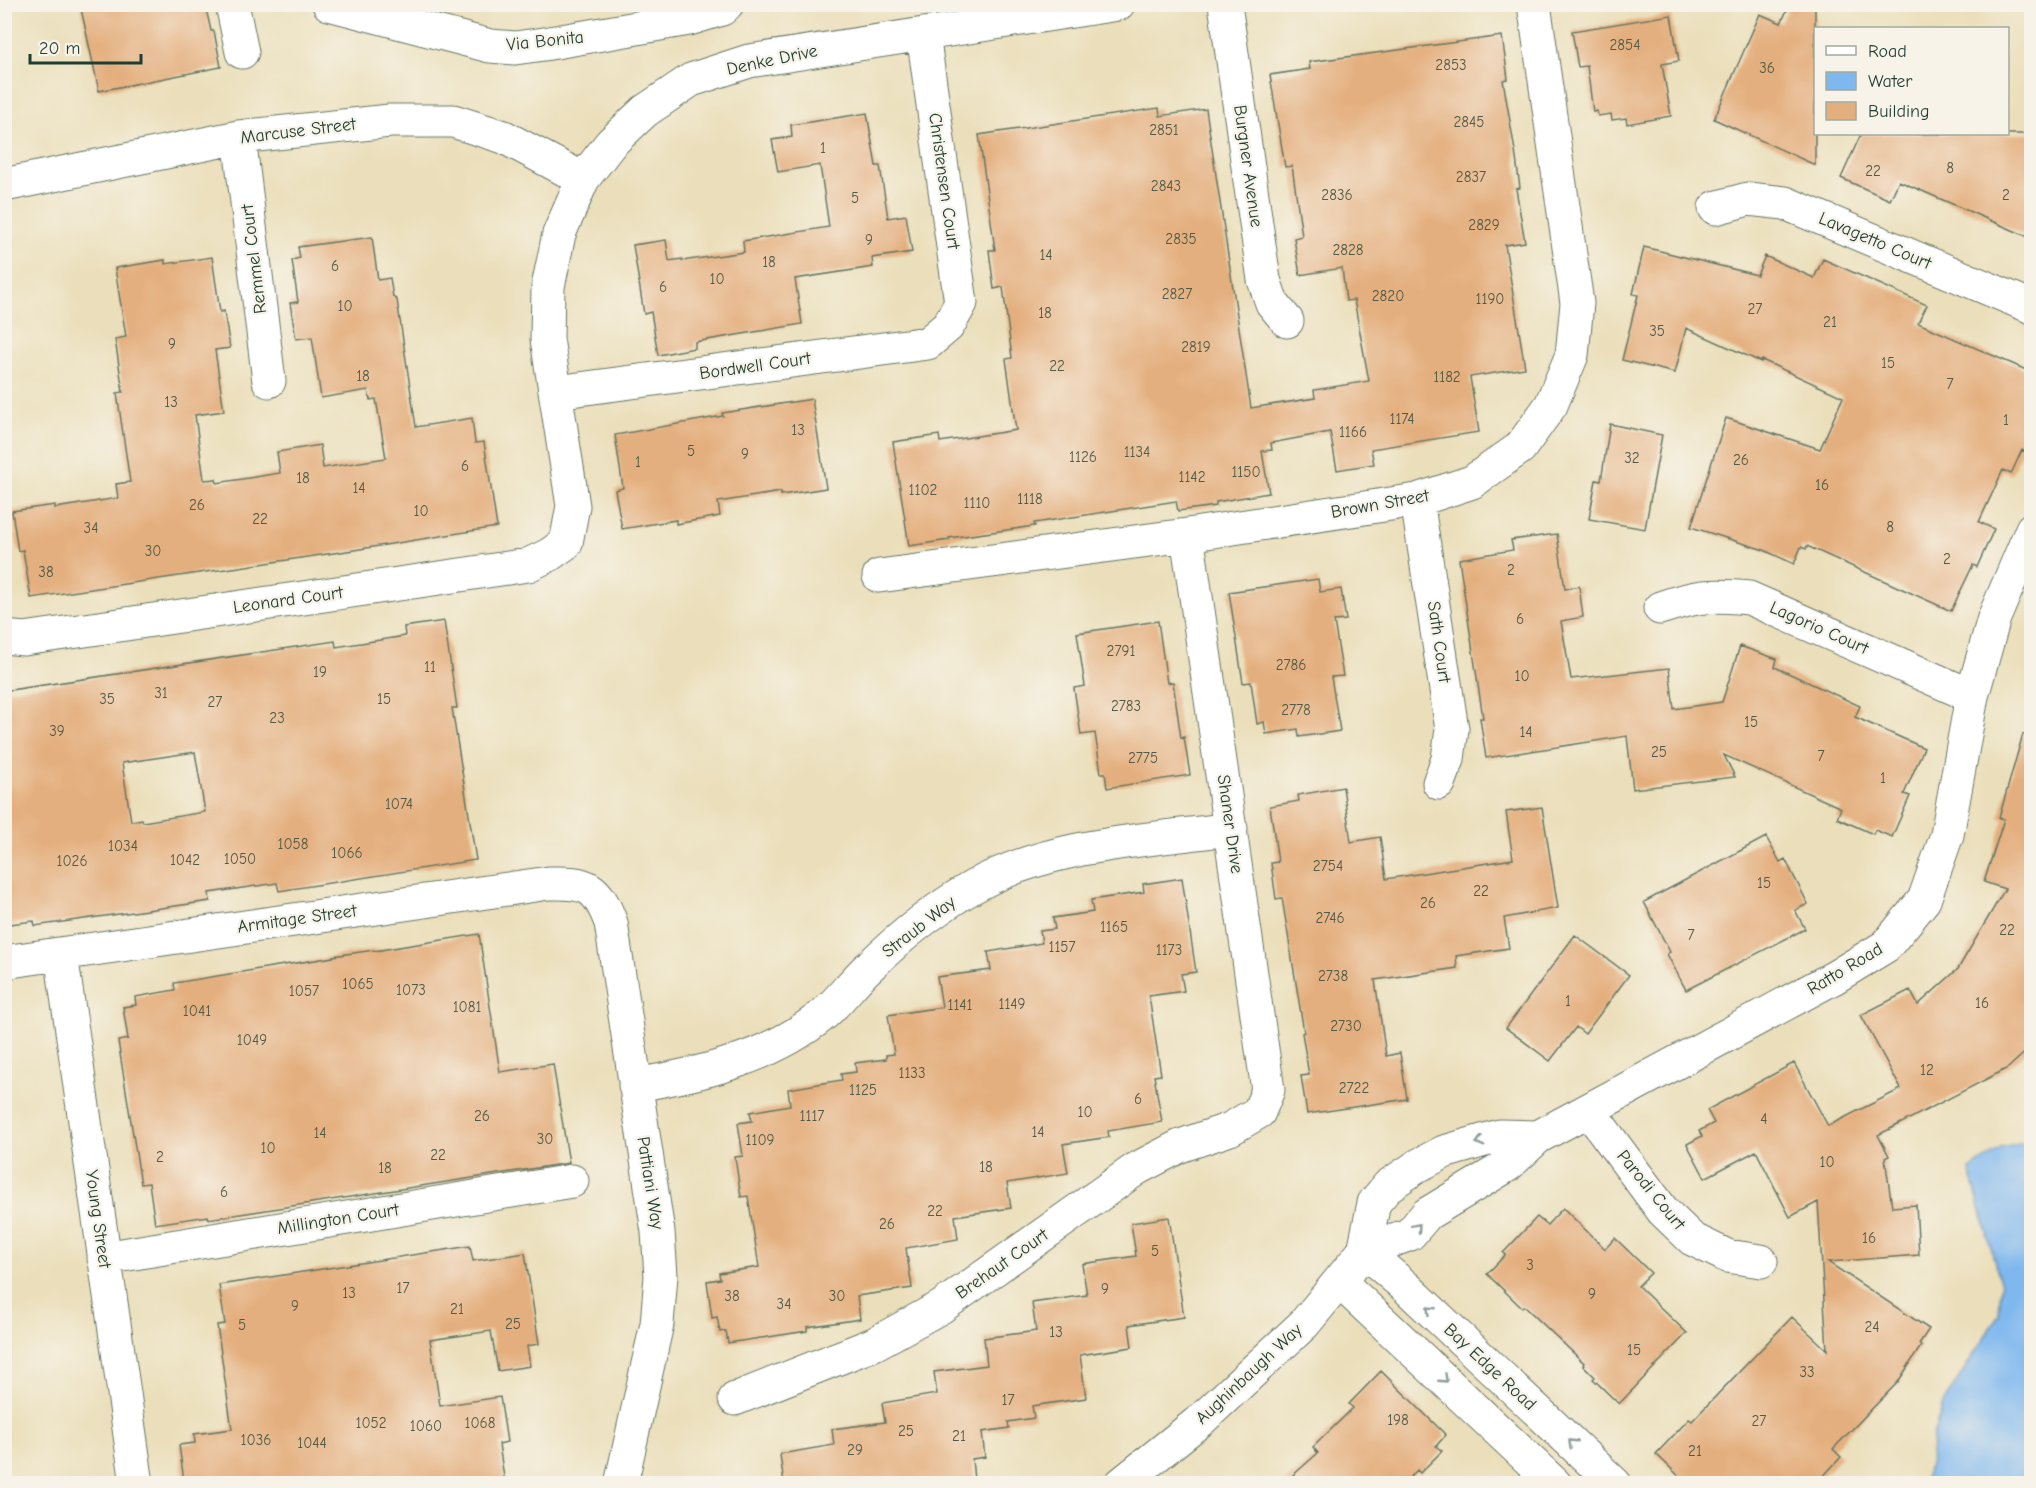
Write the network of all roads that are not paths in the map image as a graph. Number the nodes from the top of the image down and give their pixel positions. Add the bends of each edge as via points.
1 (232, 4) edge
2 (328, 4) edge
3 (727, 4) edge
4 (1118, 4) edge
5 (1225, 4) edge
6 (1534, 4) edge
7 (923, 34) junction
8 (242, 52) dead end
9 (239, 137) junction
10 (583, 179) junction
11 (4, 185) edge
12 (1715, 208) dead end
13 (2031, 307) edge
14 (1287, 321) dead end
15 (948, 326) joint
16 (269, 381) dead end
17 (555, 392) junction
18 (1417, 500) junction
19 (2031, 529) edge
20 (1186, 535) junction
21 (566, 543) joint
22 (879, 576) dead end
23 (1660, 608) dead end
24 (4, 638) edge
25 (1972, 696) junction
26 (1439, 783) dead end
27 (1231, 829) junction
28 (590, 887) joint
29 (60, 954) junction
30 (4, 962) edge
31 (635, 1085) junction
32 (1589, 1111) junction
33 (1259, 1112) joint
34 (1538, 1137) junction
35 (572, 1181) dead end
36 (1364, 1251) junction
37 (104, 1258) junction
38 (1761, 1261) dead end
39 (1340, 1282) junction
40 (735, 1399) dead end
41 (137, 1484) edge
42 (621, 1484) edge
43 (1121, 1484) edge
44 (1555, 1484) edge
45 (1615, 1484) edge

1 - 8 street
2 - 3 street, Via Bonita via 490,46 515,48 689,19
4 - 7 street, Denke Drive
5 - 14 street, Burgner Avenue via 1264,280 1272,303
6 - 18 street, Brown Street via 1576,303 1572,355 1551,405 1520,448 1472,482
7 - 10 street, Denke Drive via 749,61 691,80 645,111 610,143
7 - 15 street, Christensen Court via 961,303
9 - 10 street, Marcuse Street via 390,120 453,121 504,137
9 - 11 street, Marcuse Street
9 - 16 street, Remmel Court
10 - 17 street, Denke Drive via 559,234 548,287 547,339
12 - 13 street, Lavagetto Court via 1748,199 1785,203
15 - 17 street, Bordwell Court via 928,343
17 - 21 street, Denke Drive via 573,506
18 - 20 street, Brown Street
18 - 26 street, Sath Court via 1452,729 1448,759
19 - 25 street, Ratto Road via 1994,618
20 - 22 street, Brown Street
20 - 27 street, Shaner Drive
21 - 24 street, Leonard Court via 528,565 24,639
23 - 25 street, Lagorio Court via 1688,598 1749,598
25 - 32 street, Ratto Road via 1947,835 1924,900 1886,946
27 - 31 street, Straub Way via 1089,847 1020,866 973,887 919,922 824,1013 780,1044 727,1065
27 - 33 street, Shaner Drive via 1268,1090
28 - 29 street, Armitage Street via 571,882 549,883
28 - 31 street, Pattiani Way via 603,902 611,923
29 - 30 street, Armitage Street
29 - 37 street, Young Street
31 - 42 street, Pattiani Way via 661,1276 657,1324
32 - 34 street, Ratto Road
32 - 38 street, Parodi Court via 1663,1211 1692,1239 1727,1256
33 - 40 street, Brehaut Court via 1230,1129 1180,1146 1136,1169 941,1307 874,1344
36 -> 34 street, Ratto Road via 1410,1234 1427,1214 1508,1165
34 -> 36 street, Ratto Road via 1499,1136 1443,1152 1419,1164 1388,1186 1374,1203
35 - 37 street, Millington Court
36 - 39 street, Aughinbaugh Way
45 -> 36 street, Bay Edge Road
37 - 41 street, Young Street
39 - 43 street, Aughinbaugh Way via 1304,1324 1211,1411
39 -> 44 street

